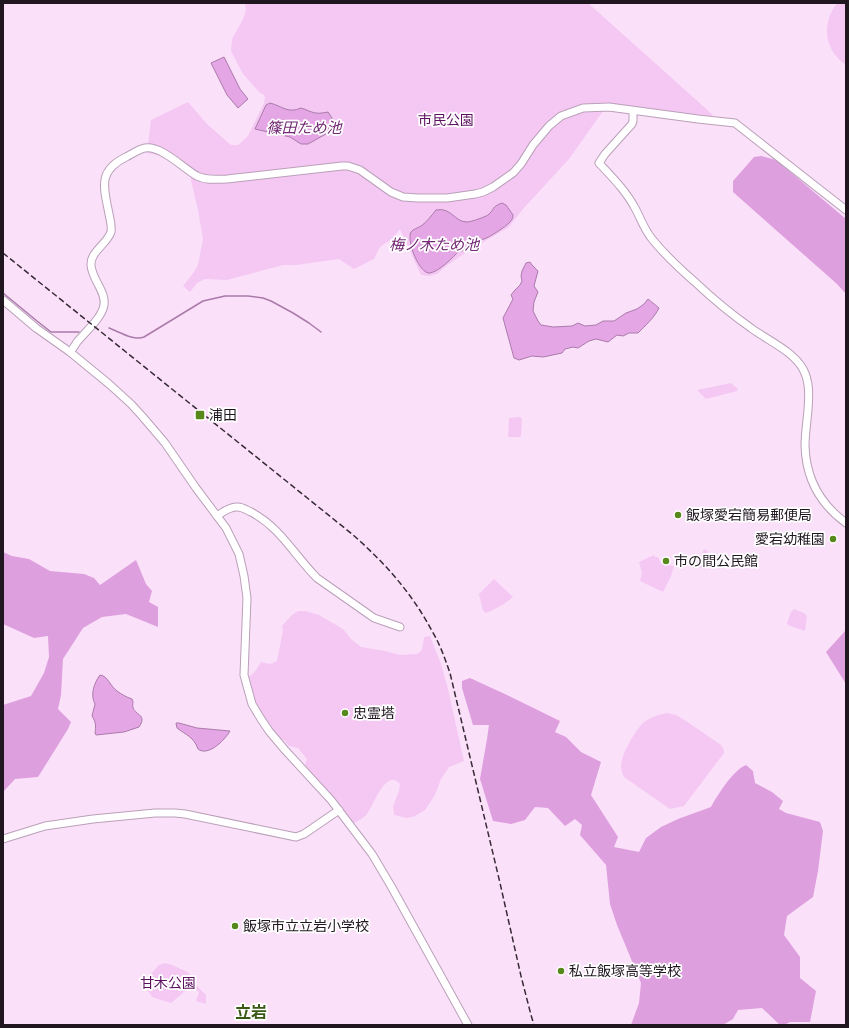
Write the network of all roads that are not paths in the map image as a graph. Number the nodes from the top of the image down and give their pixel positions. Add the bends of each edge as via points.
1 (633, 111) junction
2 (846, 210) edge
3 (3, 300) edge
4 (70, 352) junction
5 (217, 516) junction
6 (846, 523) edge
7 (400, 627) dead end
8 (339, 810) junction
9 (3, 839) edge
10 (468, 1025) edge

1 - 2 street via 735,123
1 - 4 street via 596,107 583,108 561,116 541,135 513,173 502,181 483,192 447,198 403,197 391,192 360,170 348,166 209,180 197,176 154,148 145,148 118,161 107,172 105,193 111,232 94,255 91,265 104,304 98,317
1 - 6 street via 632,124 599,163 624,191 653,240 681,270 719,304 789,353 802,367 808,379 809,391 805,444 808,471 813,486 821,498 831,511
3 - 4 street
4 - 5 street via 124,397 142,416 165,443
5 - 7 street via 237,507 254,513 281,535 317,578 374,618
5 - 8 street via 239,554 244,576 247,598 244,675 252,704 269,731
8 - 9 street via 296,837 185,814 155,812 45,826
8 - 10 street via 383,872

